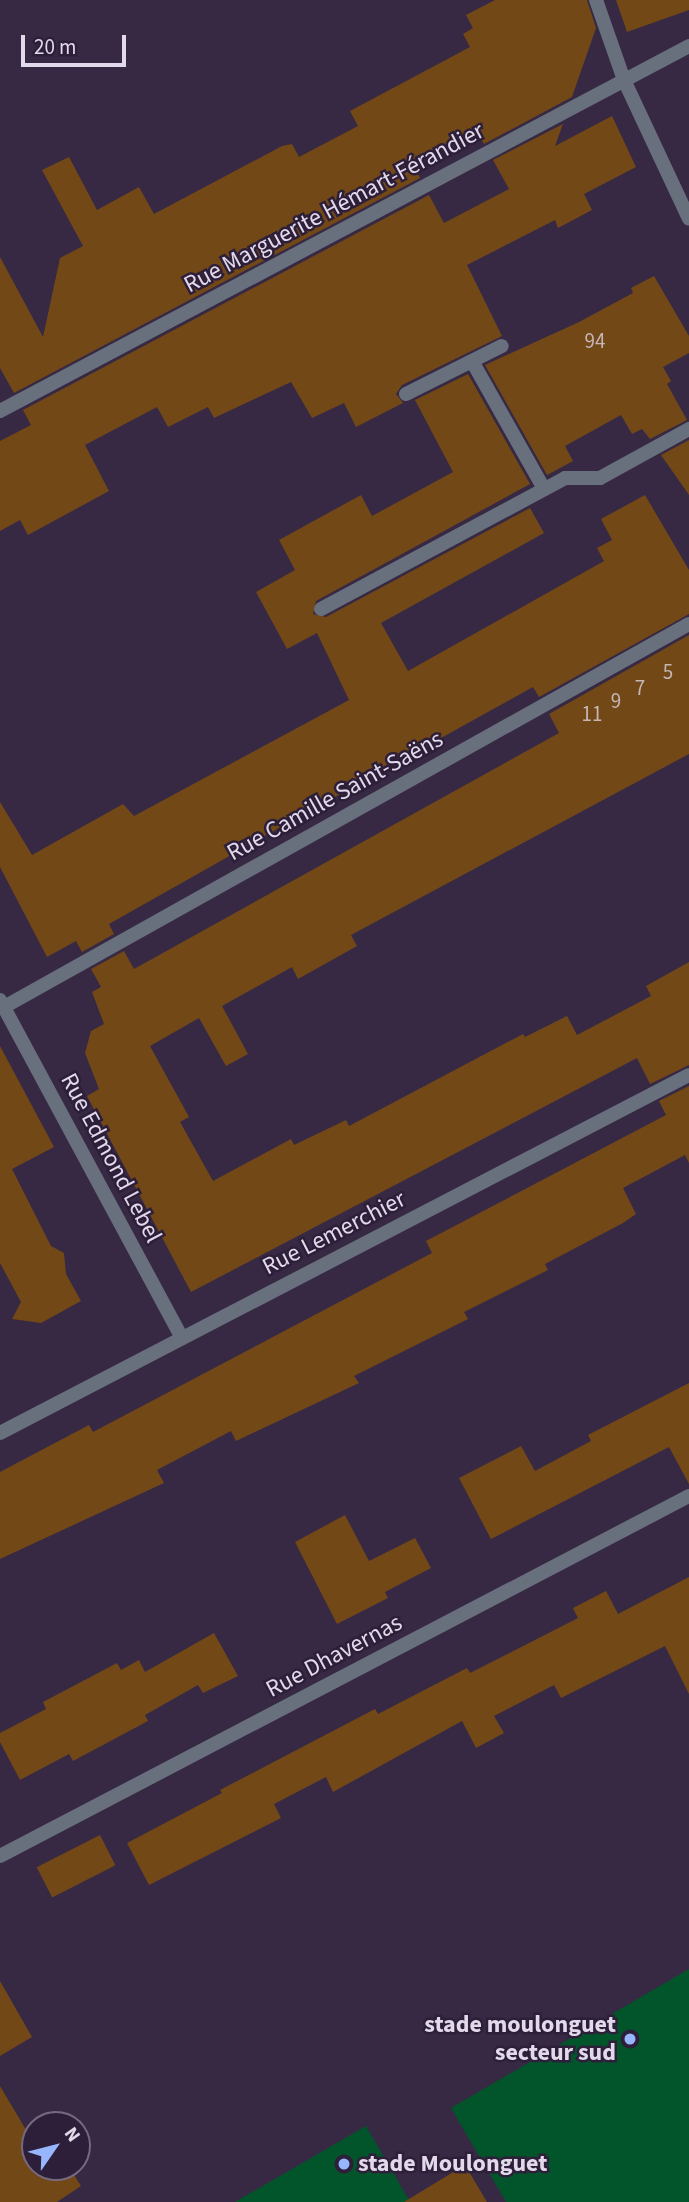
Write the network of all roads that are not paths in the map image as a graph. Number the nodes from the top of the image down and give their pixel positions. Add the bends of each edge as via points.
1 (596, 0) edge
2 (689, 46) edge
3 (624, 80) junction
4 (689, 219) edge
5 (502, 346) dead end
6 (472, 361) junction
7 (406, 394) dead end
8 (0, 411) edge
9 (689, 429) edge
10 (544, 489) junction
11 (321, 609) dead end
12 (689, 624) edge
13 (2, 1004) edge
14 (689, 1075) edge
15 (182, 1338) junction
16 (0, 1433) edge
17 (689, 1496) edge
18 (0, 1856) edge

1 - 3 street
2 - 3 street, Rue Marguerite Hémart-Férandier
3 - 4 street
3 - 8 street, Rue Marguerite Hémart-Férandier
5 - 6 street
6 - 7 street
6 - 10 street
9 - 10 street via 600,478 565,478
10 - 11 street
12 - 13 street, Rue Camille Saint-Saëns
13 - 15 street, Rue Edmond Lebel
14 - 15 street, Rue Lemerchier
15 - 16 street, Rue Lemerchier
17 - 18 street, Rue Dhavernas

